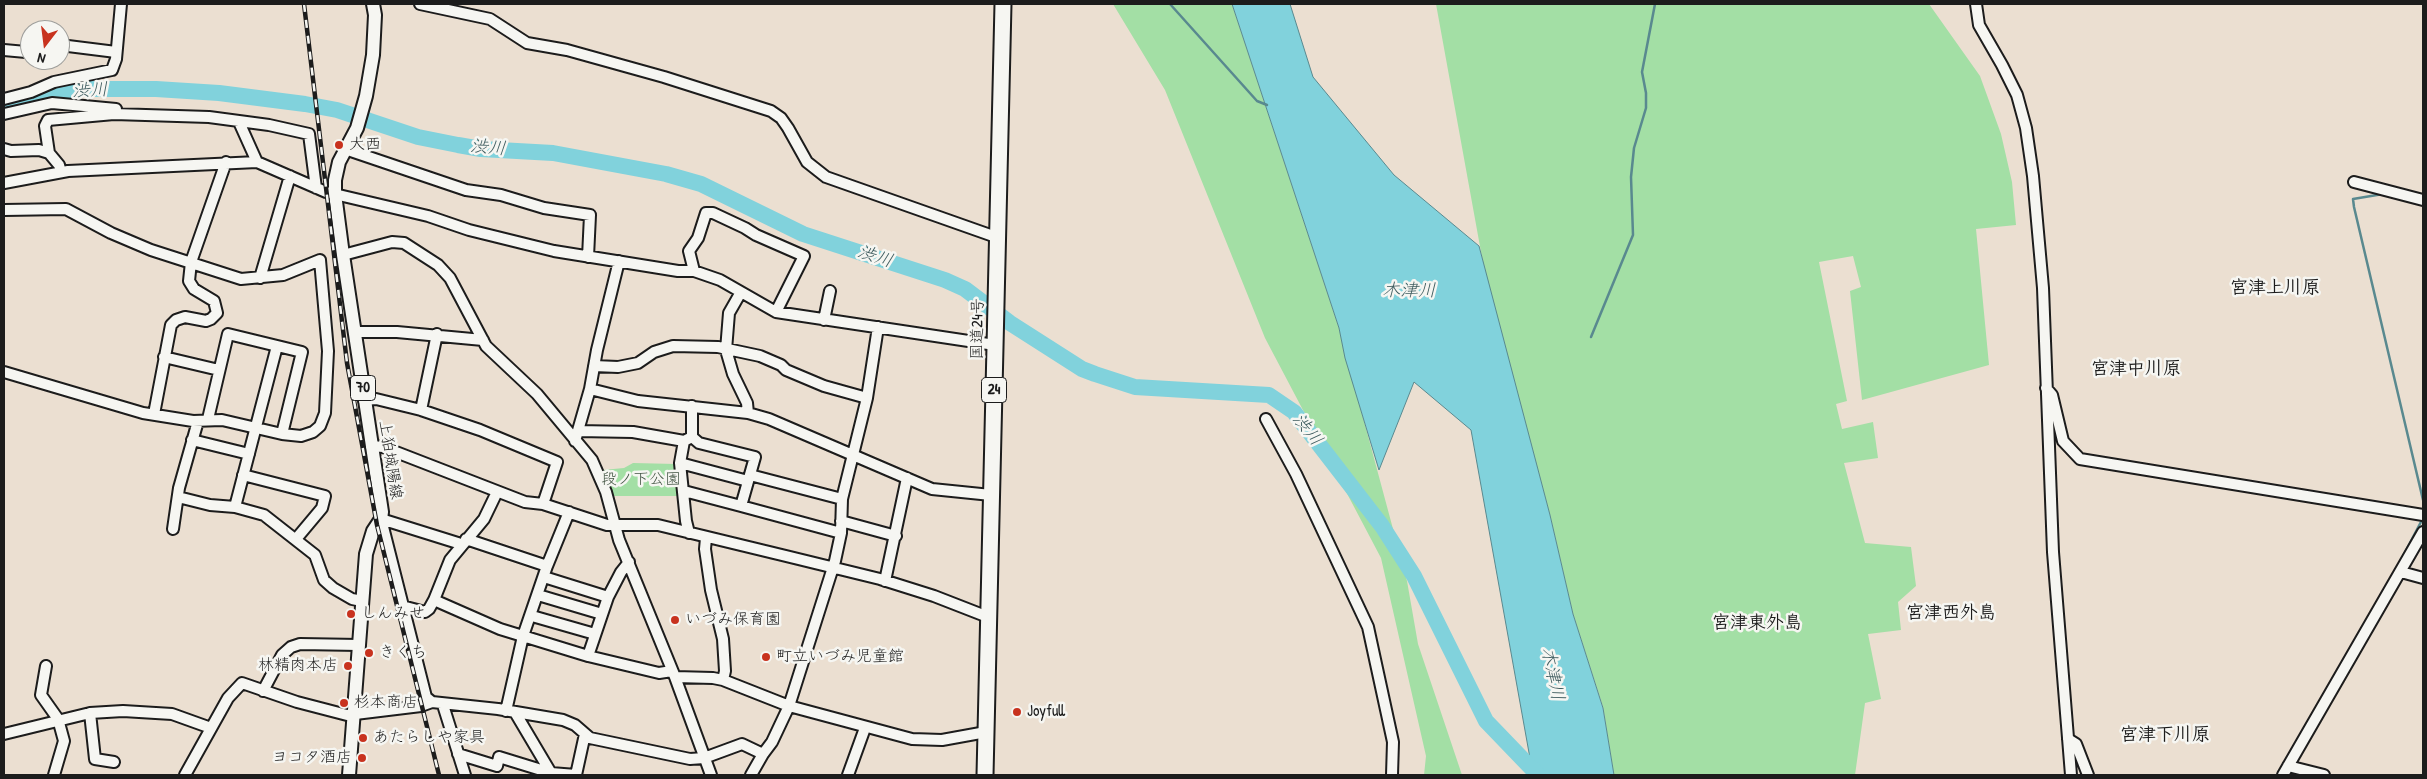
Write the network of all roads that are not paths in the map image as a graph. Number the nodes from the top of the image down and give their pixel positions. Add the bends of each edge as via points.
1 (121, 4) edge
2 (373, 4) edge
3 (420, 4) edge
4 (1003, 4) edge
5 (1976, 4) edge
6 (70, 47) edge
7 (4, 50) edge
8 (20, 51) edge
9 (116, 52) junction
10 (31, 92) junction
11 (4, 98) edge
12 (36, 106) junction
13 (4, 114) edge
14 (149, 115) junction
15 (238, 122) junction
16 (346, 149) junction
17 (4, 150) edge
18 (48, 153) junction
19 (226, 162) junction
20 (257, 162) junction
21 (61, 172) junction
22 (290, 176) junction
23 (2354, 182) dead end
24 (4, 183) edge
25 (316, 188) junction
26 (335, 194) junction
27 (2423, 200) edge
28 (4, 210) edge
29 (996, 237) junction
30 (343, 255) junction
31 (588, 257) junction
32 (619, 261) junction
33 (191, 262) junction
34 (694, 271) junction
35 (260, 278) junction
36 (830, 291) dead end
37 (741, 292) junction
38 (776, 312) junction
39 (824, 320) junction
40 (878, 327) junction
41 (355, 332) junction
42 (436, 334) junction
43 (483, 340) junction
44 (995, 345) junction
45 (277, 346) junction
46 (726, 350) junction
47 (164, 357) junction
48 (594, 366) junction
49 (219, 370) junction
50 (4, 372) edge
51 (2046, 387) junction
52 (590, 389) junction
53 (867, 398) junction
54 (364, 400) junction
55 (692, 406) junction
56 (421, 410) junction
57 (154, 414) junction
58 (748, 414) junction
59 (1266, 419) dead end
60 (203, 420) junction
61 (257, 427) junction
62 (282, 434) junction
63 (577, 436) junction
64 (688, 439) junction
65 (192, 440) junction
66 (371, 446) junction
67 (249, 454) junction
68 (852, 454) junction
69 (680, 463) junction
70 (244, 475) junction
71 (749, 478) junction
72 (907, 478) junction
73 (684, 491) junction
74 (497, 492) junction
75 (991, 495) junction
76 (178, 497) junction
77 (842, 499) junction
78 (543, 504) junction
79 (741, 506) junction
80 (235, 507) junction
81 (569, 512) junction
82 (2423, 515) edge
83 (381, 518) junction
84 (841, 521) junction
85 (615, 525) junction
86 (173, 528) dead end
87 (2423, 532) edge
88 (689, 533) junction
89 (840, 533) junction
90 (896, 536) junction
91 (706, 538) junction
92 (296, 539) junction
93 (464, 542) junction
94 (629, 562) junction
95 (547, 566) junction
96 (832, 567) junction
97 (2401, 572) junction
98 (544, 577) junction
99 (2423, 578) edge
100 (885, 581) junction
101 (538, 595) junction
102 (608, 596) junction
103 (362, 600) junction
104 (434, 600) junction
105 (402, 606) junction
106 (602, 614) junction
107 (532, 616) junction
108 (988, 617) junction
109 (595, 634) junction
110 (523, 636) junction
111 (359, 645) junction
112 (588, 656) junction
113 (46, 666) dead end
114 (673, 674) junction
115 (722, 680) junction
116 (263, 691) junction
117 (432, 702) junction
118 (443, 704) junction
119 (789, 706) junction
120 (511, 712) junction
121 (90, 713) junction
122 (354, 714) junction
123 (58, 720) junction
124 (211, 728) junction
125 (865, 728) junction
126 (986, 732) junction
127 (4, 734) edge
128 (585, 734) junction
129 (2068, 739) junction
130 (458, 754) junction
131 (763, 754) junction
132 (704, 758) junction
133 (114, 762) dead end
134 (2288, 766) junction
135 (551, 773) junction
136 (54, 775) edge
137 (185, 775) edge
138 (349, 775) edge
139 (465, 775) edge
140 (711, 775) edge
141 (751, 775) edge
142 (848, 775) edge
143 (985, 775) edge
144 (1392, 775) edge
145 (2072, 775) edge
146 (2088, 775) edge
147 (2282, 775) edge
148 (2324, 775) edge

1 - 9 street
2 - 16 main road, 上狛城陽線 / 70 via 373,55 369,80 357,128
3 - 29 street via 490,18 527,43 567,50 771,111 781,118 807,162 826,177
4 - 29 highway, 国道24号 / 24
5 - 51 street via 1978,25 2008,76 2026,128 2043,288
6 - 9 street
7 - 8 street
9 - 10 street via 112,70 54,82
10 - 11 street
10 - 12 street
12 - 13 street
12 - 14 street via 78,104 141,110
14 - 15 street via 209,117
14 - 18 street via 114,114 48,120 45,126
15 - 20 street
15 - 25 street via 309,134
16 - 26 main road, 上狛城陽線 / 70 via 339,162
16 - 31 street via 466,190 590,215
17 - 18 street
18 - 21 street
19 - 20 street
19 - 21 street
19 - 33 street
20 - 22 street
21 - 24 street
22 - 25 street
22 - 35 street
23 - 27 street
25 - 26 street
26 - 30 main road, 上狛城陽線 / 70
26 - 31 street via 428,216 469,230
28 - 33 street via 66,209 151,250
29 - 44 highway, 国道24号 / 24
30 - 41 main road, 上狛城陽線 / 70
30 - 43 street via 392,242 412,247 450,278
31 - 32 street
32 - 34 street
32 - 48 street
33 - 35 street via 240,279
33 - 47 street via 190,285 214,301 217,313 206,321 186,318 174,322
34 - 37 street
34 - 38 street via 689,251 698,238 706,213 713,213 804,256
35 - 62 street via 284,275 320,260 328,351 324,418 313,432 301,436
36 - 39 street
37 - 38 street
37 - 46 street via 728,313
38 - 39 street
39 - 40 street
40 - 44 street
40 - 53 street
41 - 42 street
41 - 54 main road, 上狛城陽線 / 70
42 - 43 street
42 - 56 street
43 - 63 street
44 - 75 highway, 国道24号 / 24
45 - 49 street via 228,334
45 - 61 street
45 - 62 street via 302,352
46 - 48 street via 673,346 654,352 638,363 618,367
46 - 53 street via 760,356 824,386
46 - 58 street via 747,403
47 - 49 street
47 - 57 street
48 - 52 street
49 - 60 street
50 - 57 street
51 - 82 street via 2052,395 2063,441 2080,459
51 - 129 street via 2053,552
52 - 55 street via 638,401
52 - 63 street
53 - 68 street
54 - 56 street via 376,399
54 - 66 main road, 上狛城陽線 / 70
55 - 58 street
55 - 64 street
56 - 78 street via 557,462
57 - 60 street
58 - 68 street via 769,419
59 - 144 street via 1296,474 1368,628 1393,742
60 - 61 street
60 - 65 street
61 - 62 street
61 - 67 street
63 - 64 street via 633,432
63 - 85 street via 606,492
64 - 69 street
64 - 71 street via 754,457
65 - 67 street
65 - 76 street
66 - 74 street via 383,447
66 - 83 main road, 上狛城陽線 / 70
67 - 70 street
68 - 72 street
68 - 77 street
69 - 71 street
69 - 73 street
70 - 80 street
70 - 92 street via 325,496 322,508
71 - 77 street
71 - 79 street
72 - 75 street via 932,489
72 - 90 street
73 - 79 street
73 - 88 street
74 - 78 street
74 - 93 street via 484,519
75 - 108 highway, 国道24号 / 24
76 - 80 street
76 - 86 street
77 - 84 street
78 - 81 street
79 - 89 street
80 - 92 street via 264,515
81 - 85 street
81 - 95 street
83 - 93 street
83 - 103 main road, 上狛城陽線 via 366,554
83 - 105 street
84 - 89 street
84 - 90 street
85 - 88 street via 658,525
85 - 94 street
87 - 97 street
88 - 91 street
89 - 96 street
90 - 100 street
91 - 96 street
91 - 115 street via 711,590 723,639 725,671
92 - 103 street via 315,555 324,580 352,599
93 - 95 street
93 - 104 street via 450,560
94 - 102 street
94 - 114 street
95 - 98 street
96 - 100 street
96 - 119 street
97 - 99 street
97 - 134 street
98 - 101 street
98 - 102 street
100 - 108 street
101 - 106 street
101 - 107 street
102 - 106 street
103 - 111 main road, 上狛城陽線
104 - 105 street via 425,612
104 - 110 street
105 - 117 street via 426,697
106 - 109 street
107 - 109 street
107 - 110 street
108 - 126 highway, 国道24号 / 24
109 - 112 street
110 - 112 street
110 - 120 street
111 - 116 street via 300,644 291,647 282,655
111 - 122 main road, 上狛城陽線
112 - 114 street
113 - 123 street via 41,695
114 - 115 street
114 - 132 street
115 - 119 street
116 - 122 street via 347,715
116 - 124 street via 242,683 228,698
117 - 118 street
117 - 122 street
118 - 120 street
118 - 130 street
119 - 125 street
119 - 131 street
120 - 128 street via 563,720
120 - 135 street
121 - 123 street
121 - 124 street via 172,714
121 - 133 street via 95,759
122 - 138 main road, 上狛城陽線
123 - 127 street
123 - 136 street via 64,741
124 - 137 street
125 - 126 street via 912,739 942,740
125 - 142 street
126 - 143 highway, 国道24号 / 24
128 - 132 street via 590,738 659,754
128 - 135 street via 576,775
129 - 145 street
129 - 146 street via 2076,744
130 - 135 street via 497,766 499,757
130 - 139 street
131 - 132 street via 742,744
131 - 141 street
132 - 140 street
134 - 147 street
134 - 148 street

